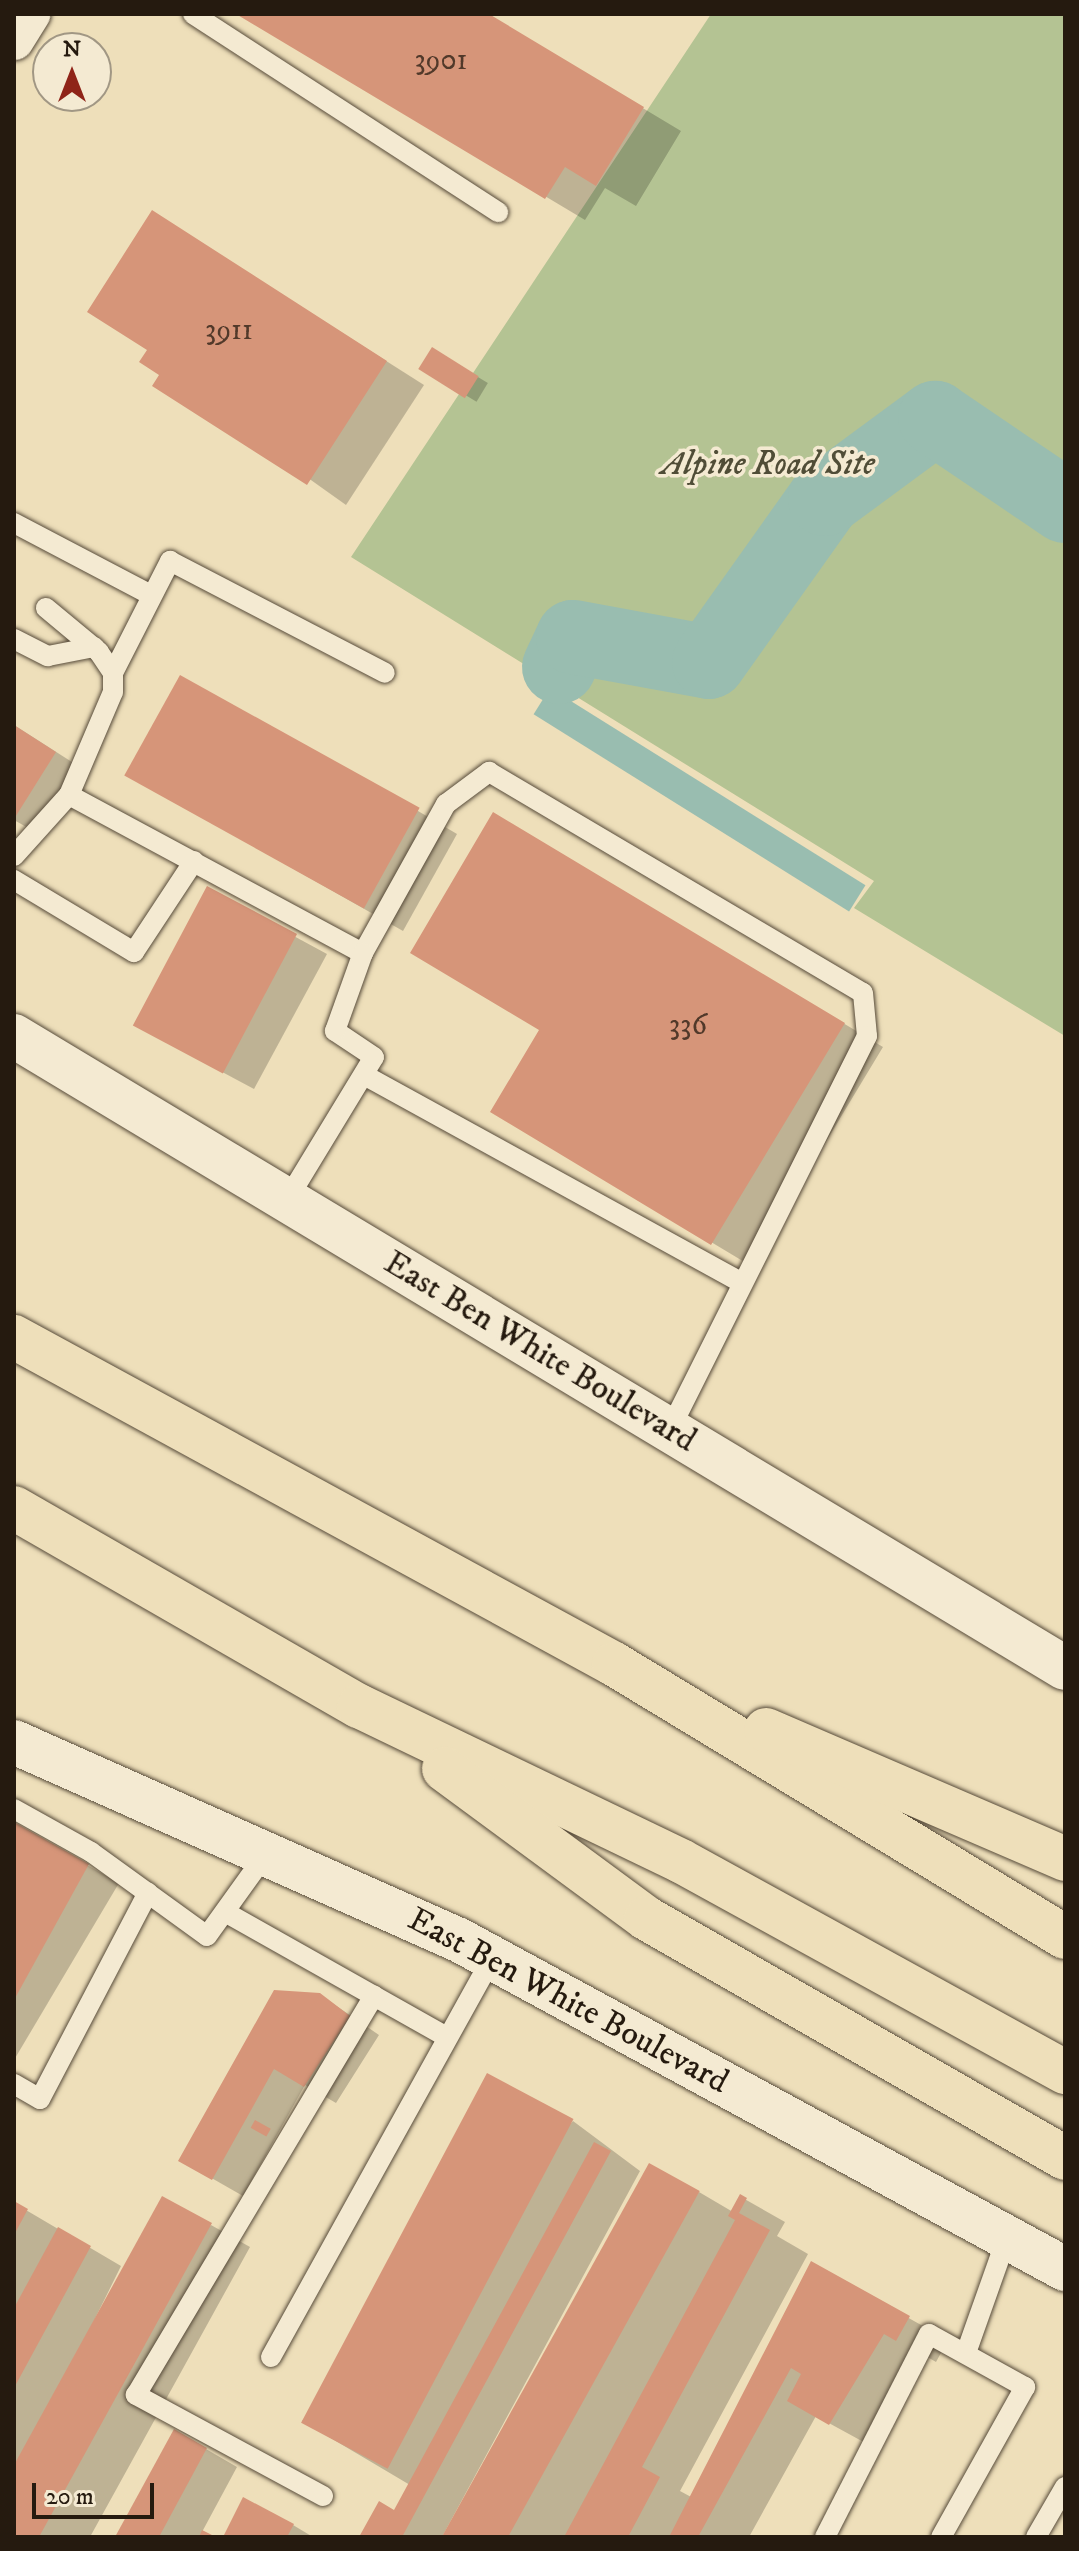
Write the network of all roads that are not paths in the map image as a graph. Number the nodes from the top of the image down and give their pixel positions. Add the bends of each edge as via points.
1 (30, 14) edge
2 (193, 14) edge
3 (14, 39) edge
4 (498, 212) dead end
5 (14, 523) edge
6 (151, 595) junction
7 (46, 608) dead end
8 (14, 639) edge
9 (94, 647) junction
10 (113, 673) junction
11 (385, 673) dead end
12 (69, 795) junction
13 (14, 856) edge
14 (194, 861) junction
15 (14, 880) edge
16 (363, 953) junction
17 (14, 1036) edge
18 (364, 1075) junction
19 (287, 1200) junction
20 (743, 1283) junction
21 (14, 1337) edge
22 (670, 1430) junction
23 (14, 1508) edge
24 (614, 1664) junction
25 (1065, 1668) edge
26 (359, 1706) junction
27 (14, 1742) edge
28 (14, 1809) edge
29 (268, 1851) junction
30 (1065, 1859) edge
31 (148, 1892) junction
32 (225, 1912) junction
33 (1065, 1937) edge
34 (492, 1958) junction
35 (374, 1996) junction
36 (445, 2036) junction
37 (1065, 2072) edge
38 (14, 2084) edge
39 (1065, 2158) edge
40 (1007, 2237) junction
41 (1065, 2269) edge
42 (966, 2353) junction
43 (271, 2357) dead end
44 (1065, 2487) edge
45 (323, 2496) dead end
46 (825, 2537) edge
47 (941, 2537) edge
48 (1036, 2537) edge

1 - 3 street
2 - 4 lane
5 - 6 lane
6 - 10 lane
6 - 11 lane via 170,561
7 - 9 lane
8 - 9 lane via 48,656
9 - 10 lane
10 - 12 lane via 113,692
12 - 13 lane
12 - 14 lane
14 - 15 lane via 134,952
14 - 16 lane
16 - 18 lane via 335,1031 374,1057
16 - 20 lane via 446,804 489,772 863,993 867,1036
17 - 19 main road, East Ben White Boulevard
18 - 19 lane
18 - 20 lane
19 - 22 main road, East Ben White Boulevard
20 - 22 lane
21 - 24 highway
22 - 25 main road, East Ben White Boulevard
23 - 26 highway
24 - 30 highway
24 - 33 highway
26 - 37 highway via 681,1861
26 - 39 highway via 646,1918
27 - 29 main road, East Ben White Boulevard
28 - 31 lane
29 - 32 lane
29 - 34 main road, East Ben White Boulevard
31 - 32 lane via 207,1936
31 - 38 lane via 40,2099
32 - 35 lane
34 - 36 lane
34 - 40 main road, East Ben White Boulevard
35 - 36 lane
35 - 45 lane via 136,2395
36 - 43 lane
40 - 41 main road, East Ben White Boulevard
40 - 42 lane
42 - 46 lane via 929,2334
42 - 47 lane via 1025,2387
44 - 48 lane

